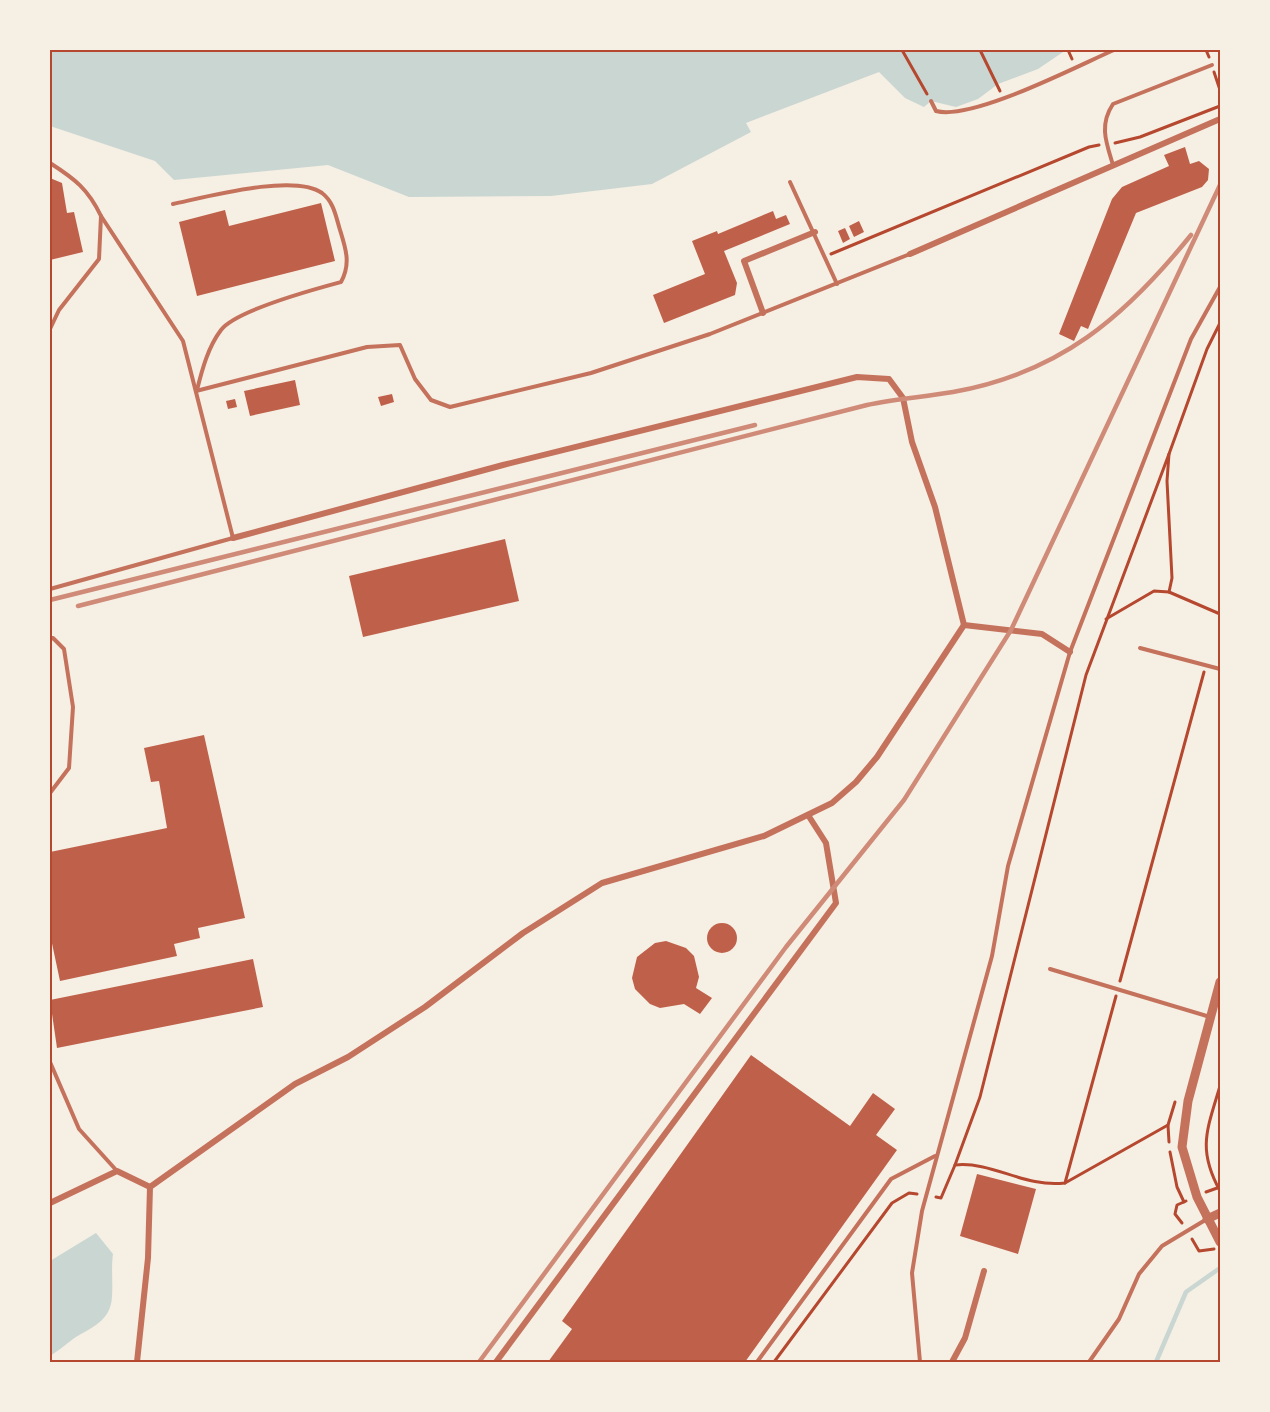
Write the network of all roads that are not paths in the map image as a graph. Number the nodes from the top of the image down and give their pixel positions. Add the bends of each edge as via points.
1 (1114, 50) edge
2 (1212, 65) dead end
3 (931, 101) road end
4 (1221, 119) edge
5 (50, 163) edge
6 (1113, 166) junction
7 (789, 182) dead end
8 (173, 204) dead end
9 (101, 216) junction
10 (815, 232) junction
11 (910, 254) joint
12 (837, 284) junction
13 (1221, 287) edge
14 (763, 314) junction
15 (50, 329) edge
16 (196, 391) junction
17 (233, 538) junction
18 (50, 589) edge
19 (964, 625) junction
20 (50, 639) edge
21 (1140, 648) dead end
22 (1070, 652) junction
23 (1221, 669) edge
24 (50, 793) edge
25 (808, 815) junction
26 (1050, 969) dead end
27 (1221, 982) edge
28 (1211, 1017) junction
29 (50, 1062) edge
30 (935, 1156) junction
31 (117, 1172) junction
32 (150, 1187) junction
33 (50, 1203) edge
34 (1221, 1213) edge
35 (1207, 1219) junction
36 (1221, 1242) edge
37 (984, 1271) dead end
38 (137, 1362) edge
39 (496, 1362) edge
40 (757, 1362) edge
41 (920, 1362) edge
42 (952, 1362) edge
43 (1089, 1362) edge

1 - 3 lane via 1027,90 970,110 947,114 936,111
2 - 6 lane via 1113,104 1105,115 1103,133
4 - 6 street
5 - 9 lane via 90,194
6 - 11 street
7 - 10 lane
8 - 16 lane via 257,187 300,187 321,193 332,205 348,270 341,282 239,316 221,329 205,359
9 - 15 lane via 99,260 59,310
9 - 16 lane via 183,341
10 - 12 lane
10 - 14 street via 744,261
11 - 12 lane
12 - 14 lane
13 - 22 lane via 1191,339
14 - 16 lane via 591,373 450,407 431,400 415,379 400,345 367,347
16 - 17 lane
17 - 18 lane
17 - 19 street via 503,465 857,377 889,379 903,398
19 - 22 street via 1042,634
19 - 25 street via 877,757 832,803
20 - 24 lane via 64,649 73,707 69,768
21 - 23 lane
22 - 30 lane via 1008,866 992,956
25 - 32 street via 723,850 602,883 523,933 425,1007 348,1057 295,1084
25 - 39 street via 826,843 836,903
26 - 28 lane
27 - 28 street
28 - 35 street via 1188,1101 1182,1147
29 - 31 lane via 80,1129
30 - 40 lane via 891,1179
30 - 41 lane via 912,1273
31 - 32 street
31 - 33 street
32 - 38 street via 148,1258
34 - 35 street
35 - 36 street
35 - 43 lane via 1162,1246 1139,1274 1119,1319
37 - 42 street via 965,1338

